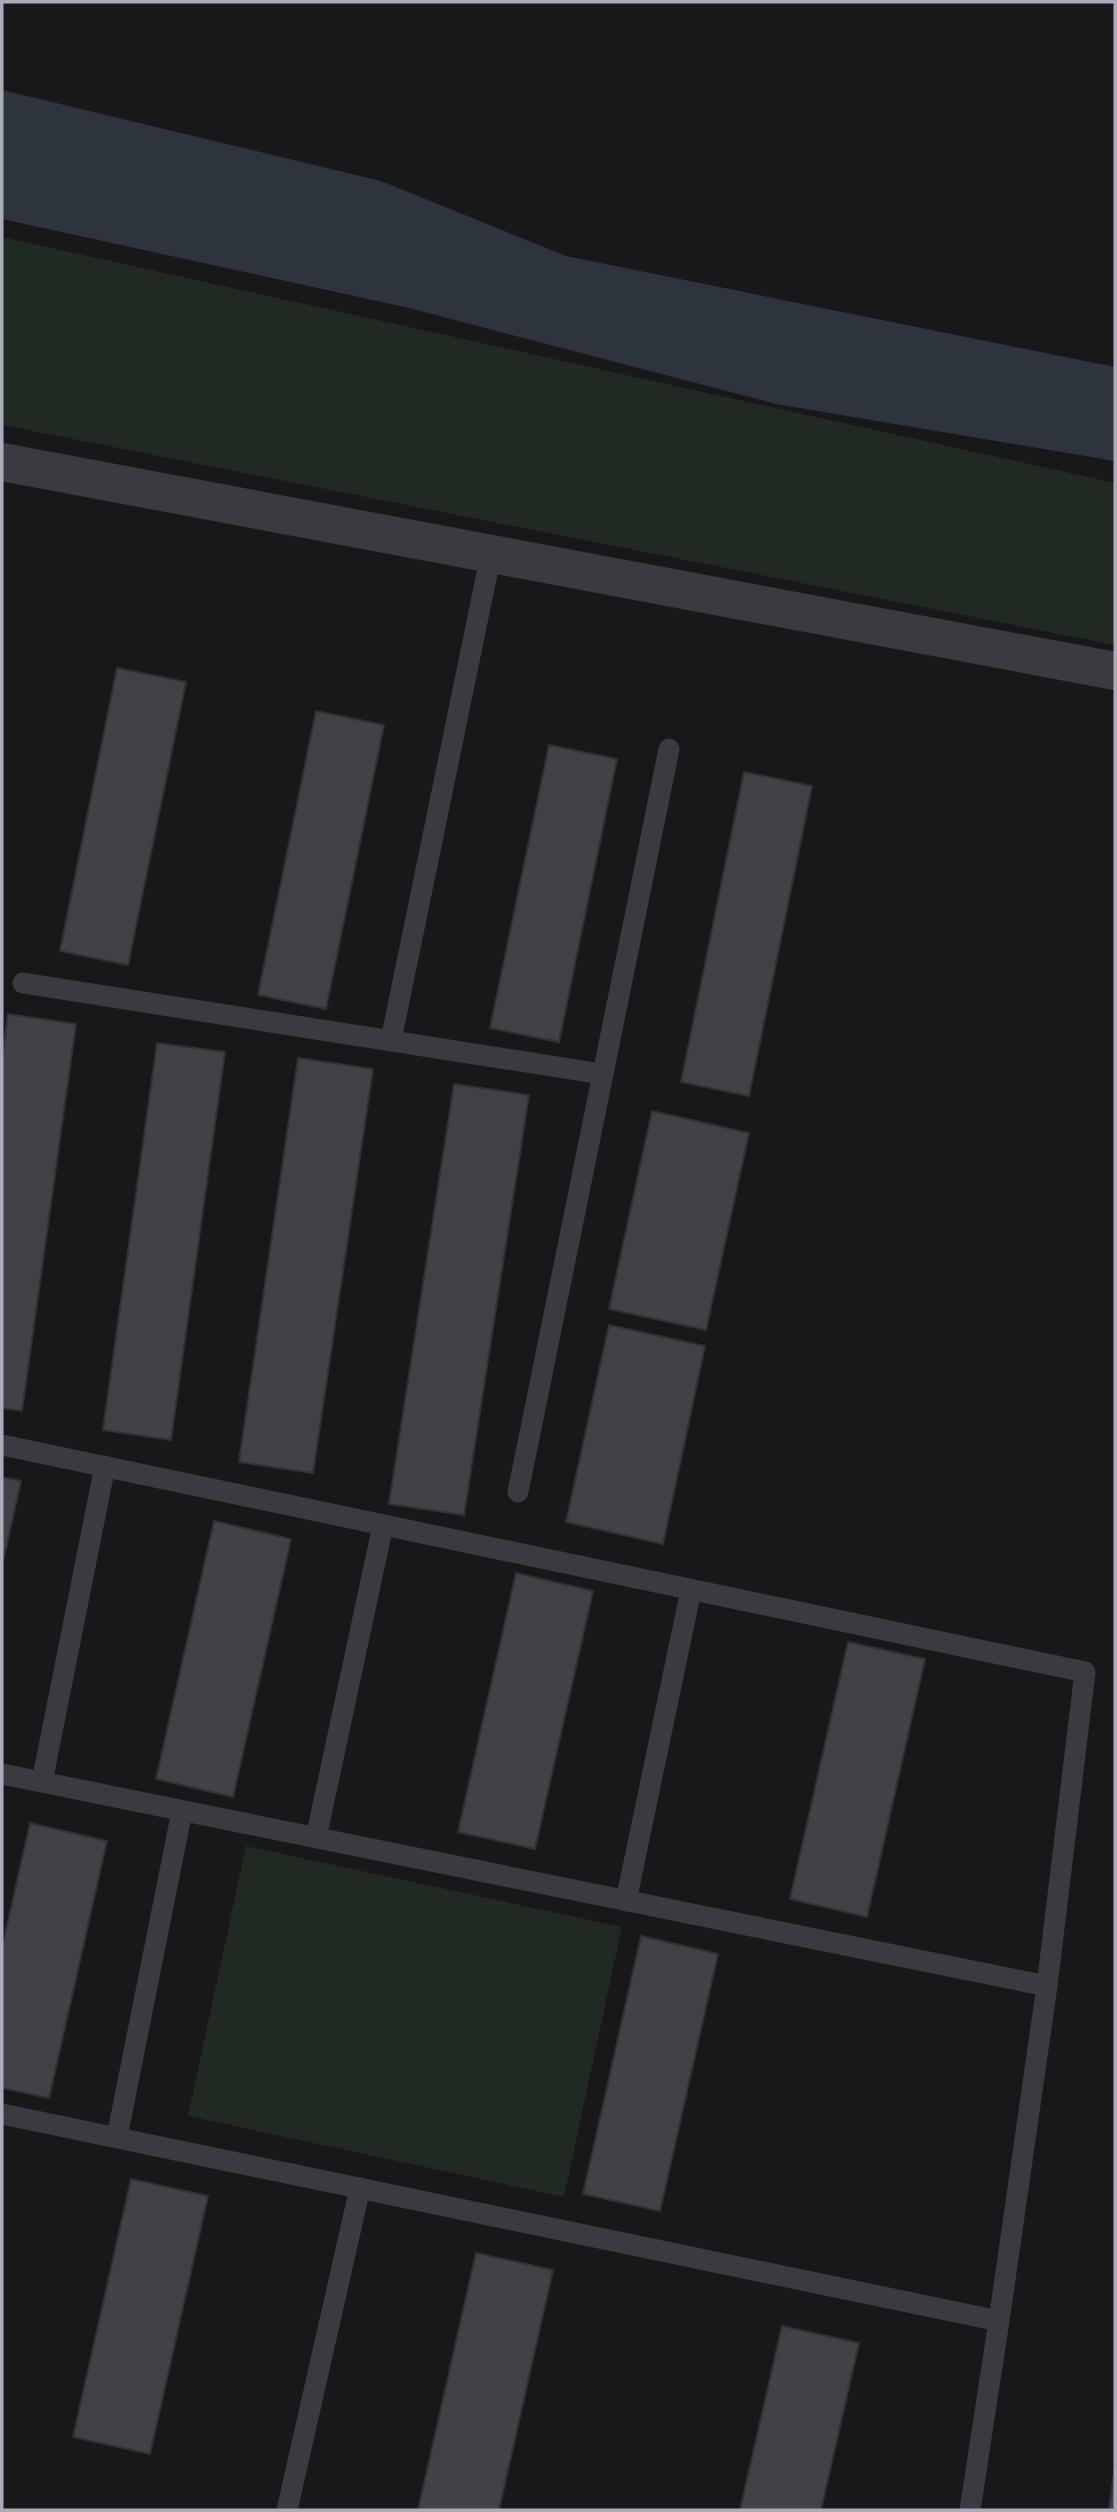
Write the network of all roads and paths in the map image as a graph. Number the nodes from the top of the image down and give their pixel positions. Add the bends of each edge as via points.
1 (2, 462) edge
2 (491, 554) junction
3 (1115, 671) edge
4 (668, 749) dead end
5 (23, 984) dead end
6 (391, 1041) junction
7 (603, 1074) junction
8 (2, 1445) edge
9 (105, 1466) junction
10 (518, 1492) dead end
11 (383, 1525) junction
12 (691, 1590) junction
13 (2, 1774) edge
14 (42, 1782) junction
15 (182, 1811) junction
16 (316, 1838) junction
17 (626, 1901) junction
18 (1046, 1986) junction
19 (2, 2114) edge
20 (117, 2137) junction
21 (360, 2188) junction
22 (999, 2321) junction
23 (287, 2510) edge
24 (970, 2510) edge

1 - 2 street
2 - 3 street
2 - 6 lane
4 - 7 lane
5 - 6 lane
6 - 7 lane
7 - 10 lane
8 - 9 lane
9 - 11 lane
9 - 14 lane
11 - 12 lane
11 - 16 lane
12 - 17 lane
12 - 18 lane via 1085,1672
13 - 14 lane
14 - 15 lane
15 - 16 lane
15 - 20 lane
16 - 17 lane
17 - 18 lane
18 - 22 lane
19 - 20 lane
20 - 21 lane
21 - 22 lane
21 - 23 lane
22 - 24 lane

